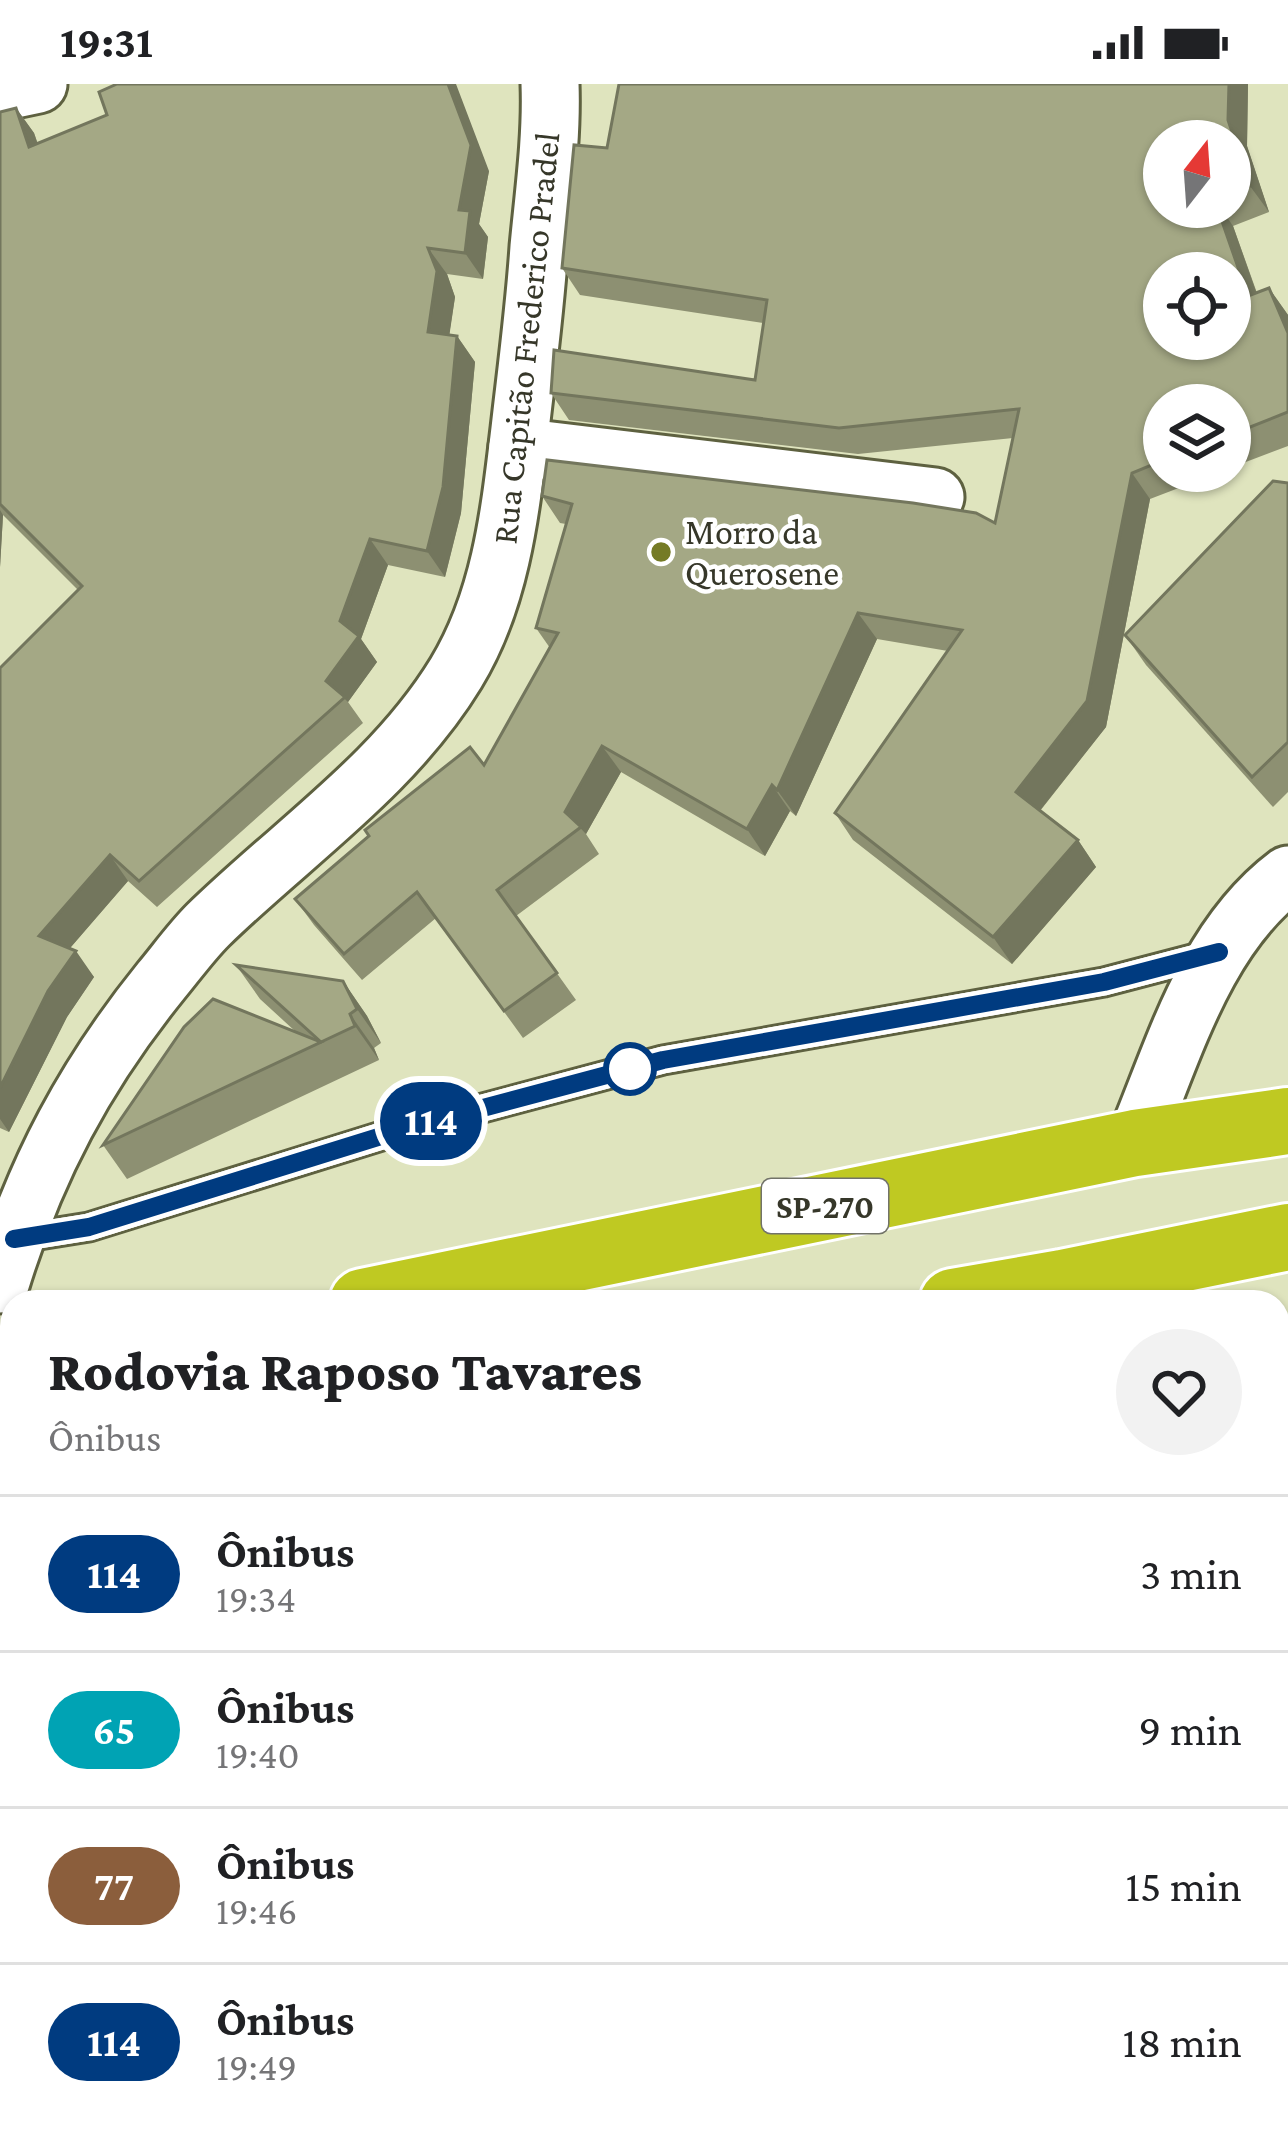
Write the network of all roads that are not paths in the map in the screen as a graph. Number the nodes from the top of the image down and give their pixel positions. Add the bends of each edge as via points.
1 (38, 84) edge
2 (550, 84) edge
3 (0, 92) edge
4 (518, 447) junction
5 (935, 497) dead end
6 (1288, 875) edge
7 (1219, 952) junction
8 (1288, 1121) edge
9 (1135, 1143) junction
10 (1288, 1237) edge
11 (7, 1262) edge
12 (421, 1290) edge
13 (1074, 1290) edge

1 - 3 street
2 - 4 street, Rua Capitão Frederico Pradel
4 - 5 street
4 - 11 street, Rua Capitão Frederico Pradel via 499,571 456,674 400,748 204,929 119,1033 46,1161
6 - 7 street
7 - 9 street
7 - 11 lane via 1104,982 663,1060 404,1129 89,1227
8 - 9 highway, SP-270
9 - 12 highway, SP-270
10 - 13 highway

